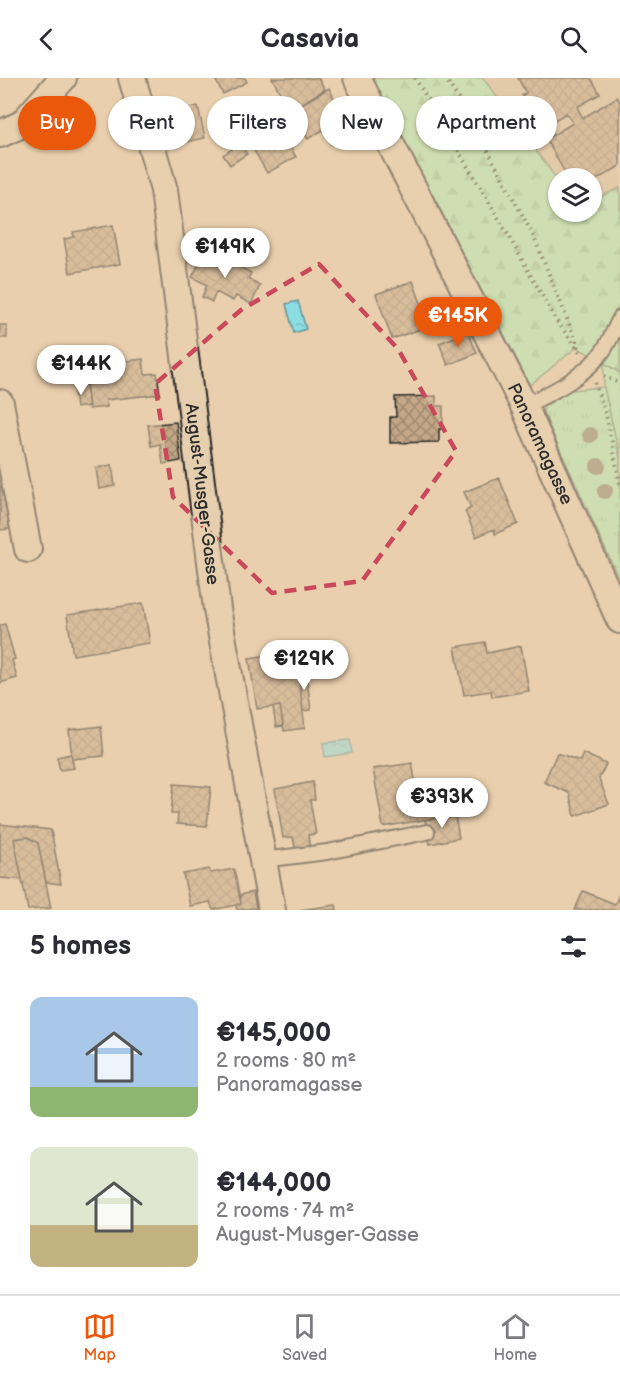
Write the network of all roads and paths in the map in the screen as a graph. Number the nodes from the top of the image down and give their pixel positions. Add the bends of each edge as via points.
1 (63, 78) edge
2 (132, 78) edge
3 (357, 78) edge
4 (415, 78) edge
5 (445, 78) edge
6 (0, 134) edge
7 (620, 318) edge
8 (580, 352) junction
9 (588, 367) junction
10 (0, 403) edge
11 (524, 406) junction
12 (618, 469) edge
13 (620, 484) edge
14 (28, 549) dead end
15 (620, 620) edge
16 (426, 832) dead end
17 (263, 860) junction
18 (272, 910) edge

1 - 6 street via 22,124
2 - 17 street, August-Musger-Gasse via 164,190 217,609
3 - 11 street, Panoramagasse
4 - 8 path via 556,320
5 - 8 path via 534,237
7 - 9 lane via 604,349
8 - 9 path
9 - 11 lane
9 - 12 path via 608,422
10 - 14 street
11 - 15 street, Panoramagasse
12 - 13 path
16 - 17 lane
17 - 18 street, August-Musger-Gasse

